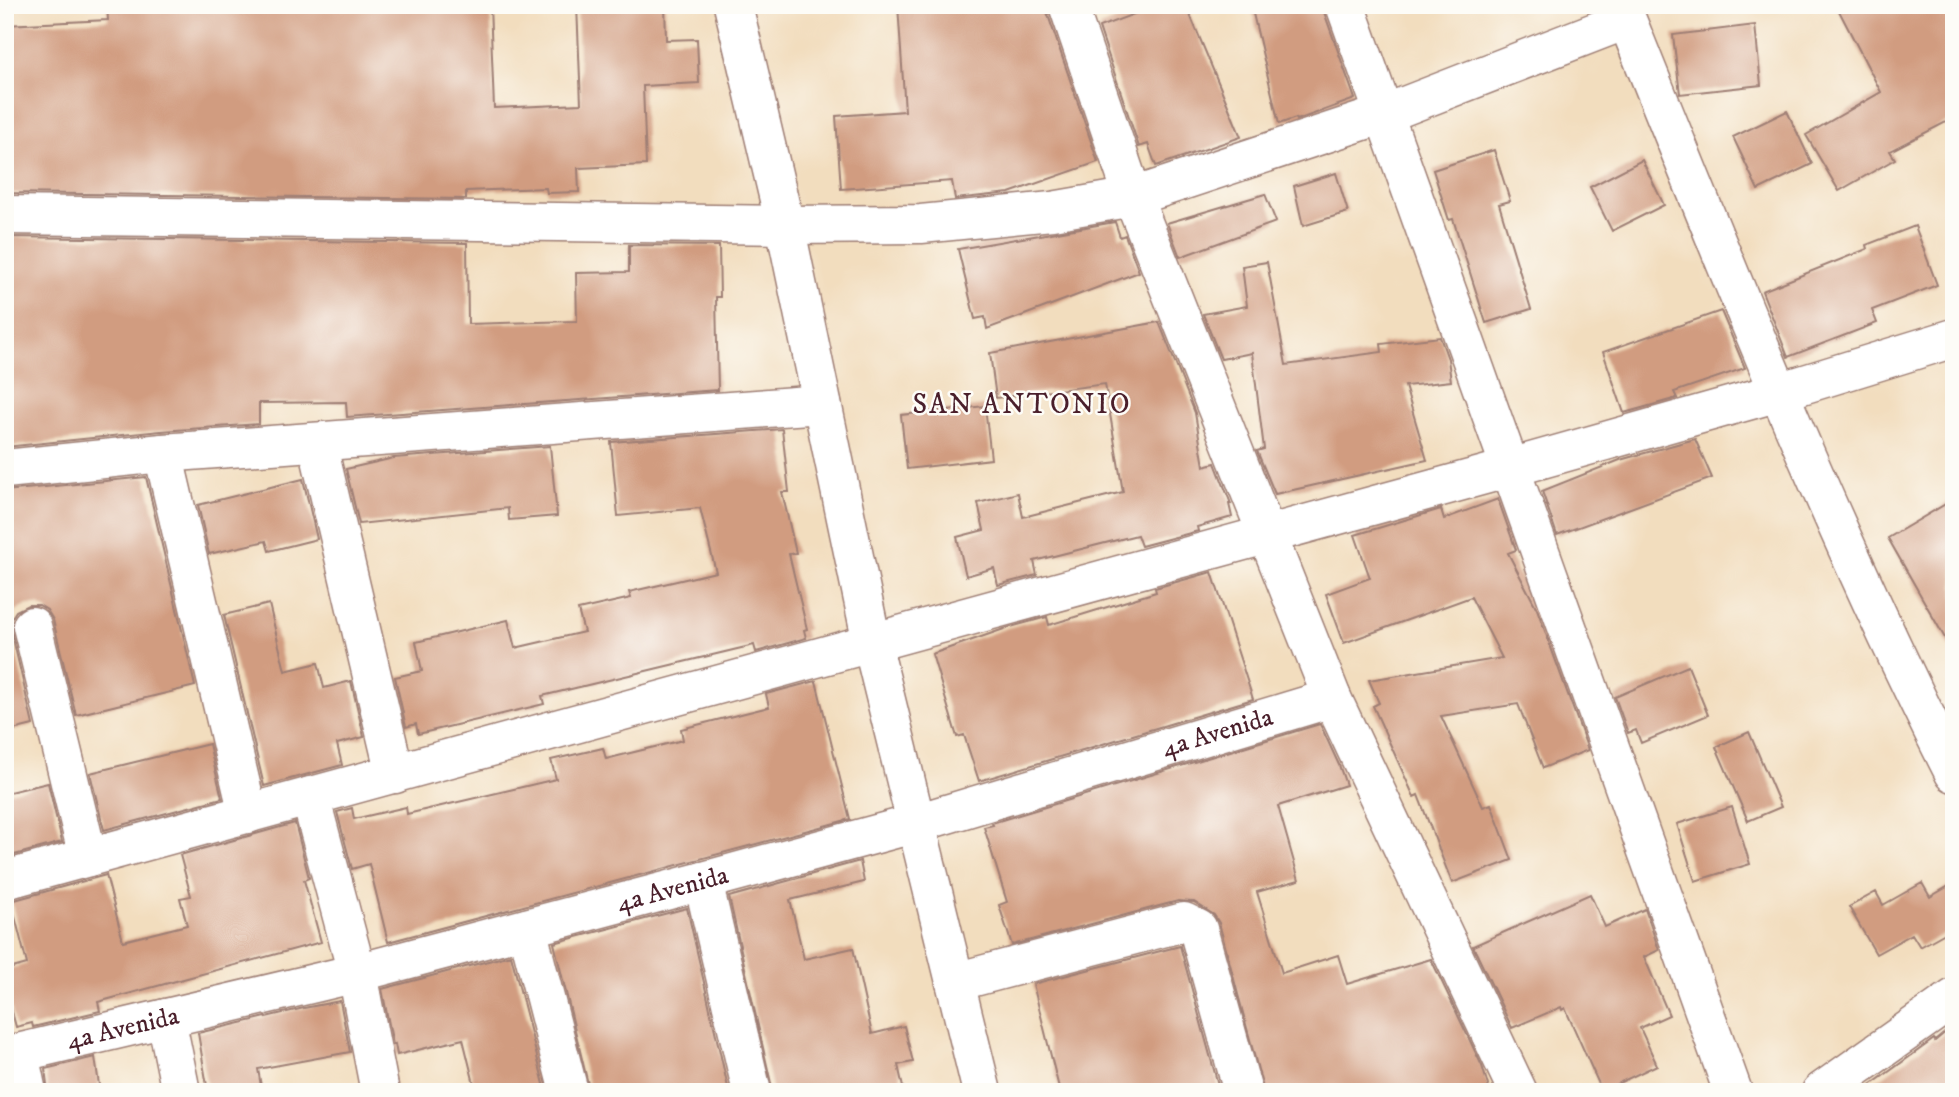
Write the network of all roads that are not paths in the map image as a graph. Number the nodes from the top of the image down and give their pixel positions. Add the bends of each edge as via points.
1 (733, 5) edge
2 (1068, 5) edge
3 (1345, 5) edge
4 (1623, 13) edge
5 (1384, 114) junction
6 (1133, 197) junction
7 (5, 215) edge
8 (785, 225) junction
9 (1954, 338) edge
10 (1779, 392) junction
11 (822, 404) junction
12 (317, 442) junction
13 (163, 453) junction
14 (1510, 468) junction
15 (5, 469) edge
16 (1268, 534) junction
17 (32, 626) dead end
18 (872, 643) junction
19 (1332, 698) junction
20 (395, 774) junction
21 (1954, 774) edge
22 (310, 796) junction
23 (248, 814) junction
24 (917, 823) junction
25 (88, 857) junction
26 (5, 880) edge
27 (703, 881) junction
28 (527, 928) junction
29 (357, 973) junction
30 (955, 982) junction
31 (1954, 998) edge
32 (166, 1018) junction
33 (12, 1055) edge
34 (27, 1092) edge
35 (181, 1092) edge
36 (380, 1092) edge
37 (569, 1092) edge
38 (752, 1092) edge
39 (982, 1092) edge
40 (1243, 1092) edge
41 (1518, 1092) edge
42 (1733, 1092) edge
43 (1822, 1092) edge

1 - 8 street
2 - 6 street
3 - 5 street
4 - 5 street
4 - 10 street
5 - 6 street
5 - 14 street
6 - 8 street via 1052,211 921,224
6 - 16 street
7 - 8 street
8 - 11 street
9 - 10 street
10 - 14 street
10 - 21 street via 1902,671
11 - 12 street
11 - 18 street
12 - 13 street
12 - 20 street
13 - 15 street
13 - 23 street
14 - 16 street
14 - 42 street
16 - 18 street
16 - 19 street
17 - 25 street
18 - 20 street
18 - 24 street
19 - 24 street, 4a Avenida
19 - 41 street
20 - 22 street
22 - 23 street
22 - 29 street
23 - 25 street
24 - 27 street, 4a Avenida
24 - 30 street
25 - 26 street
27 - 28 street, 4a Avenida
27 - 38 street
28 - 29 street, 4a Avenida
28 - 37 street
29 - 32 street, 4a Avenida
29 - 36 street
30 - 39 street
30 - 40 street via 1184,922 1198,929
31 - 43 street
32 - 33 street, 4a Avenida
32 - 35 street
33 - 34 street

